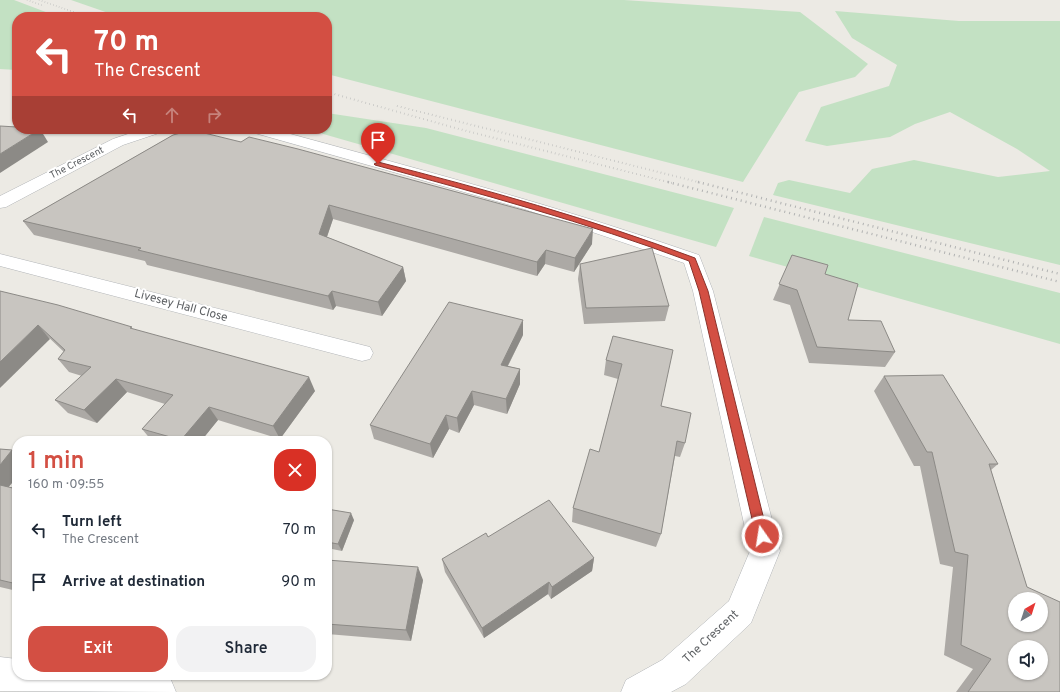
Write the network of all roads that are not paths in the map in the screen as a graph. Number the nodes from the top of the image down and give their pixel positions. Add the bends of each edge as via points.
1 (142, 134) edge
2 (274, 134) edge
3 (0, 203) edge
4 (0, 260) edge
5 (362, 353) dead end
6 (0, 674) edge
7 (12, 675) edge
8 (53, 680) edge
9 (159, 692) edge
10 (638, 692) edge

1 - 3 street, The Crescent via 118,142
2 - 10 street, The Crescent via 574,218 692,259 703,291 765,551 740,612 674,672
4 - 5 street, Livesey Hall Close
6 - 7 street
8 - 9 street

